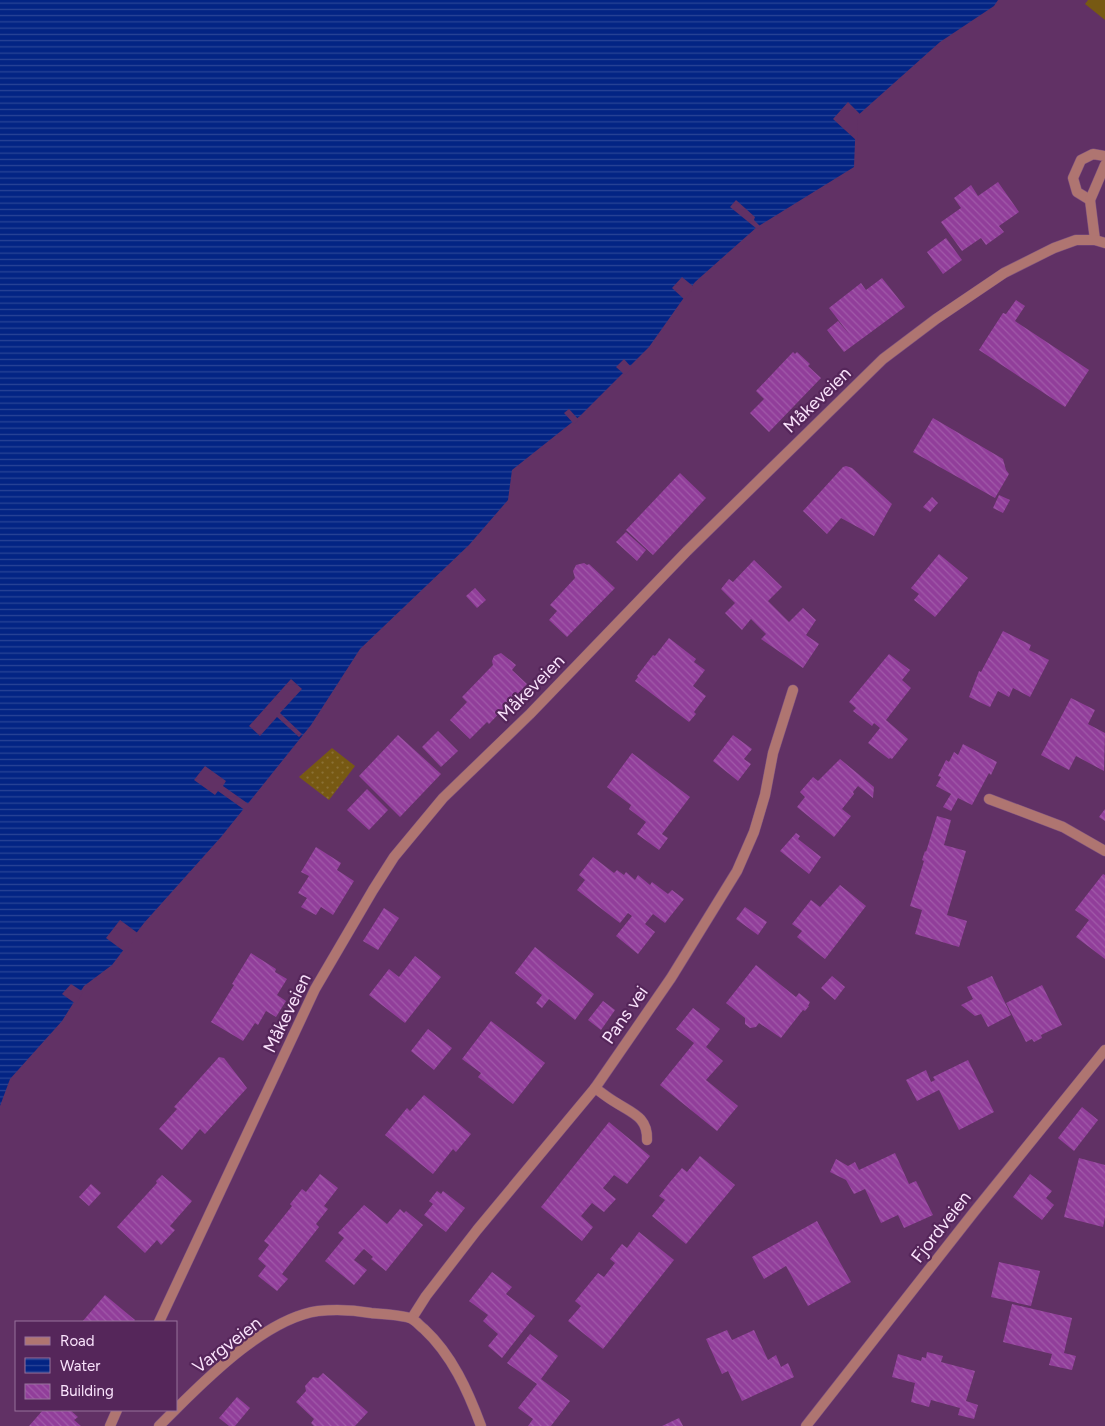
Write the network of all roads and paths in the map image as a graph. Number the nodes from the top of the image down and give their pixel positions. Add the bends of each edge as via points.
1 (1105, 156) edge
2 (1105, 165) edge
3 (1090, 200) junction
4 (1100, 241) edge
5 (793, 690) dead end
6 (989, 799) dead end
7 (1105, 851) edge
8 (1105, 1050) edge
9 (595, 1088) junction
10 (646, 1140) dead end
11 (412, 1318) junction
12 (159, 1321) edge
13 (178, 1407) edge
14 (117, 1411) edge
15 (174, 1411) edge
16 (110, 1426) edge
17 (159, 1426) edge
18 (481, 1426) edge
19 (806, 1426) edge

1 - 3 street via 1093,154 1081,160 1073,178 1076,192
2 - 3 street
3 - 4 street
4 - 12 street, Måkeveien via 1076,240 1004,273 883,359 687,551 530,714 443,798 394,857 315,989
5 - 9 street, Pans vei via 773,753 754,832 737,871 671,978
6 - 7 street via 1063,827
8 - 19 street, Fjordveien
9 - 10 street via 640,1119 647,1132
9 - 11 street, Pans vei via 477,1230
11 - 13 street, Vargveien via 347,1310 317,1312 292,1320 234,1355
11 - 18 street via 436,1340 448,1358 462,1381
14 - 16 street
15 - 17 street, Vargveien

